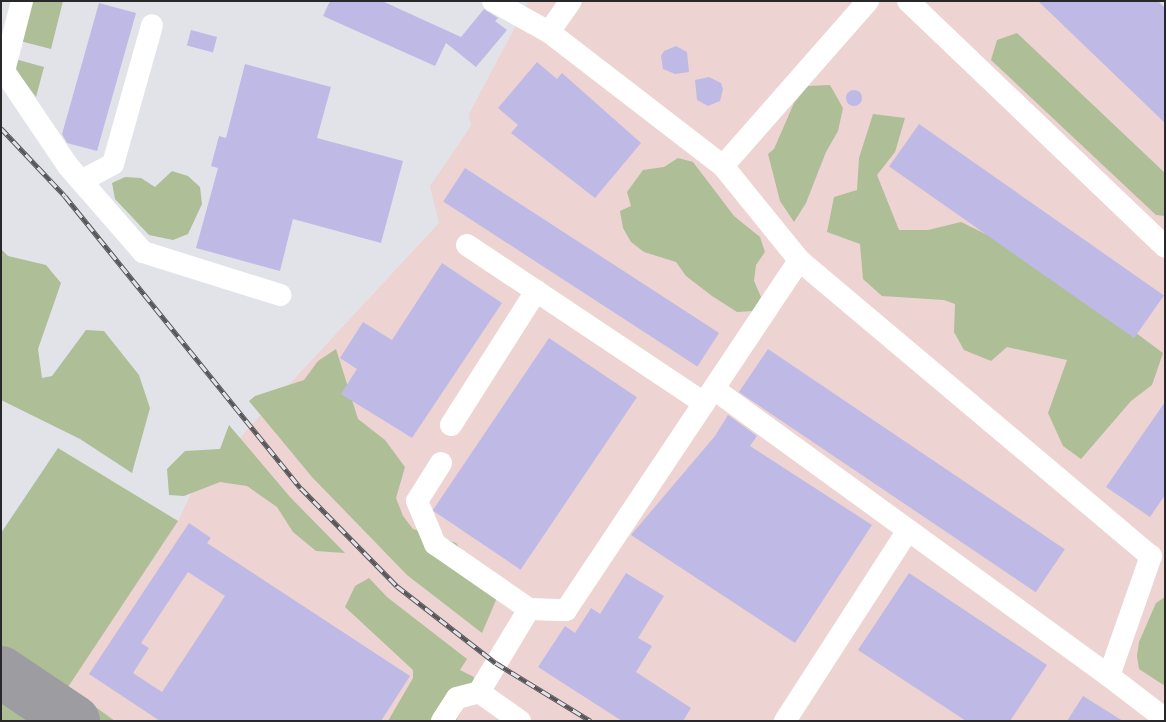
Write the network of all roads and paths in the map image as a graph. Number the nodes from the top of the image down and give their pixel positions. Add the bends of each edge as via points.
1 (22, 1) edge
2 (493, 1) edge
3 (571, 1) edge
4 (868, 1) edge
5 (908, 1) edge
6 (152, 25) dead end
7 (549, 32) junction
8 (2, 72) edge
9 (723, 166) junction
10 (81, 181) junction
11 (467, 246) dead end
12 (1165, 247) edge
13 (799, 260) junction
14 (536, 291) junction
15 (280, 295) dead end
16 (709, 396) junction
17 (451, 425) dead end
18 (441, 463) dead end
19 (908, 530) junction
20 (1158, 556) edge
21 (529, 609) junction
22 (1109, 676) junction
23 (479, 692) junction
24 (1165, 719) edge
25 (442, 721) edge
26 (520, 721) edge
27 (785, 721) edge

1 - 8 lane
2 - 7 lane
3 - 7 lane
4 - 9 lane
5 - 12 lane
6 - 10 lane via 113,164
7 - 9 lane
8 - 10 lane
9 - 13 lane
10 - 15 lane via 143,252
11 - 14 lane
13 - 16 lane
13 - 20 lane
14 - 16 lane
14 - 17 lane
16 - 19 lane
16 - 21 lane via 566,610
18 - 21 lane via 417,501 434,544
19 - 22 lane
19 - 27 lane
20 - 22 lane
21 - 23 lane
22 - 24 lane
23 - 25 lane via 457,698
23 - 26 lane

